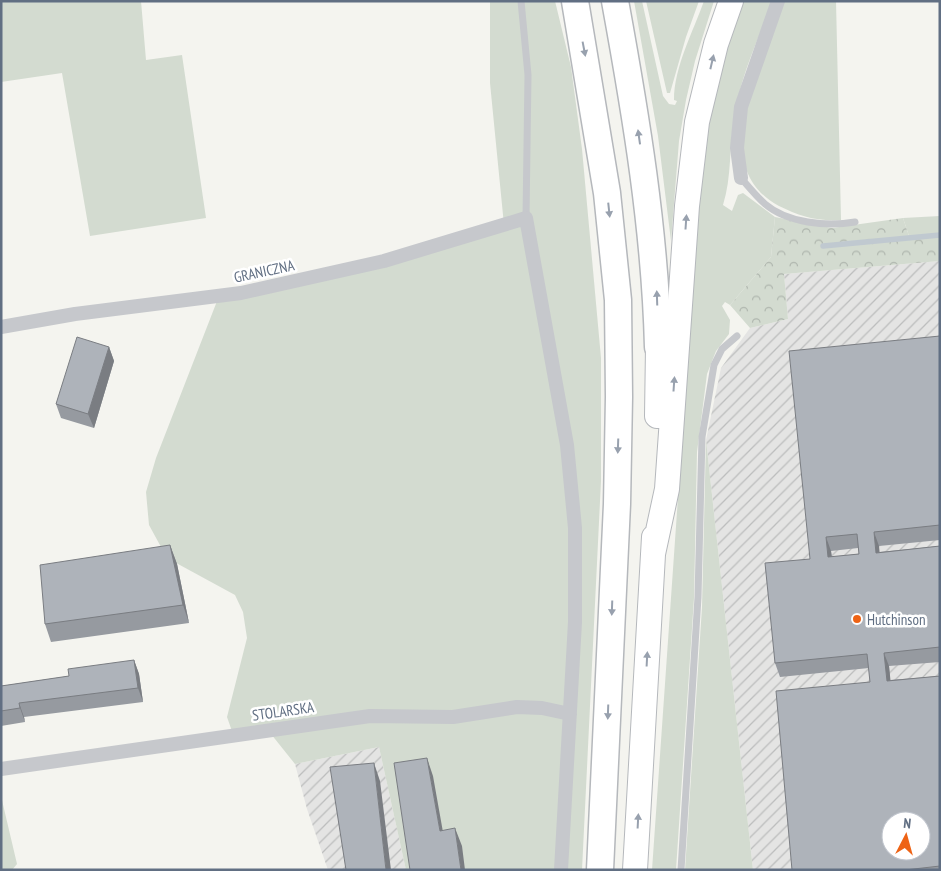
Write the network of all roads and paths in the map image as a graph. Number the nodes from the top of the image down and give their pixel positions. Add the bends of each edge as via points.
1 (521, 1) edge
2 (575, 1) edge
3 (615, 1) edge
4 (731, 1) edge
5 (778, 1) edge
6 (741, 178) joint
7 (526, 218) junction
8 (854, 222) dead end
9 (1, 326) edge
10 (738, 336) dead end
11 (658, 347) joint
12 (653, 554) junction
13 (570, 714) junction
14 (1, 769) edge
15 (561, 870) edge
16 (600, 870) edge
17 (635, 870) edge
18 (681, 870) edge

1 - 7 lane via 528,75
2 -> 16 highway via 607,193 618,300 617,504
11 -> 3 highway via 657,292 646,190
12 -> 4 highway via 667,489 687,206 697,122 716,44
5 - 6 street via 742,106 737,148
6 - 8 lane via 766,205 798,220 833,226
7 - 9 street, GRANICZNA via 384,261 240,293
7 - 13 street via 567,445 575,528 575,622
10 - 18 lane via 722,349 714,365 702,437 698,597
11 - 12 highway
17 -> 12 highway
13 - 14 street, STOLARSKA via 517,707 453,717 370,716
13 - 15 street

